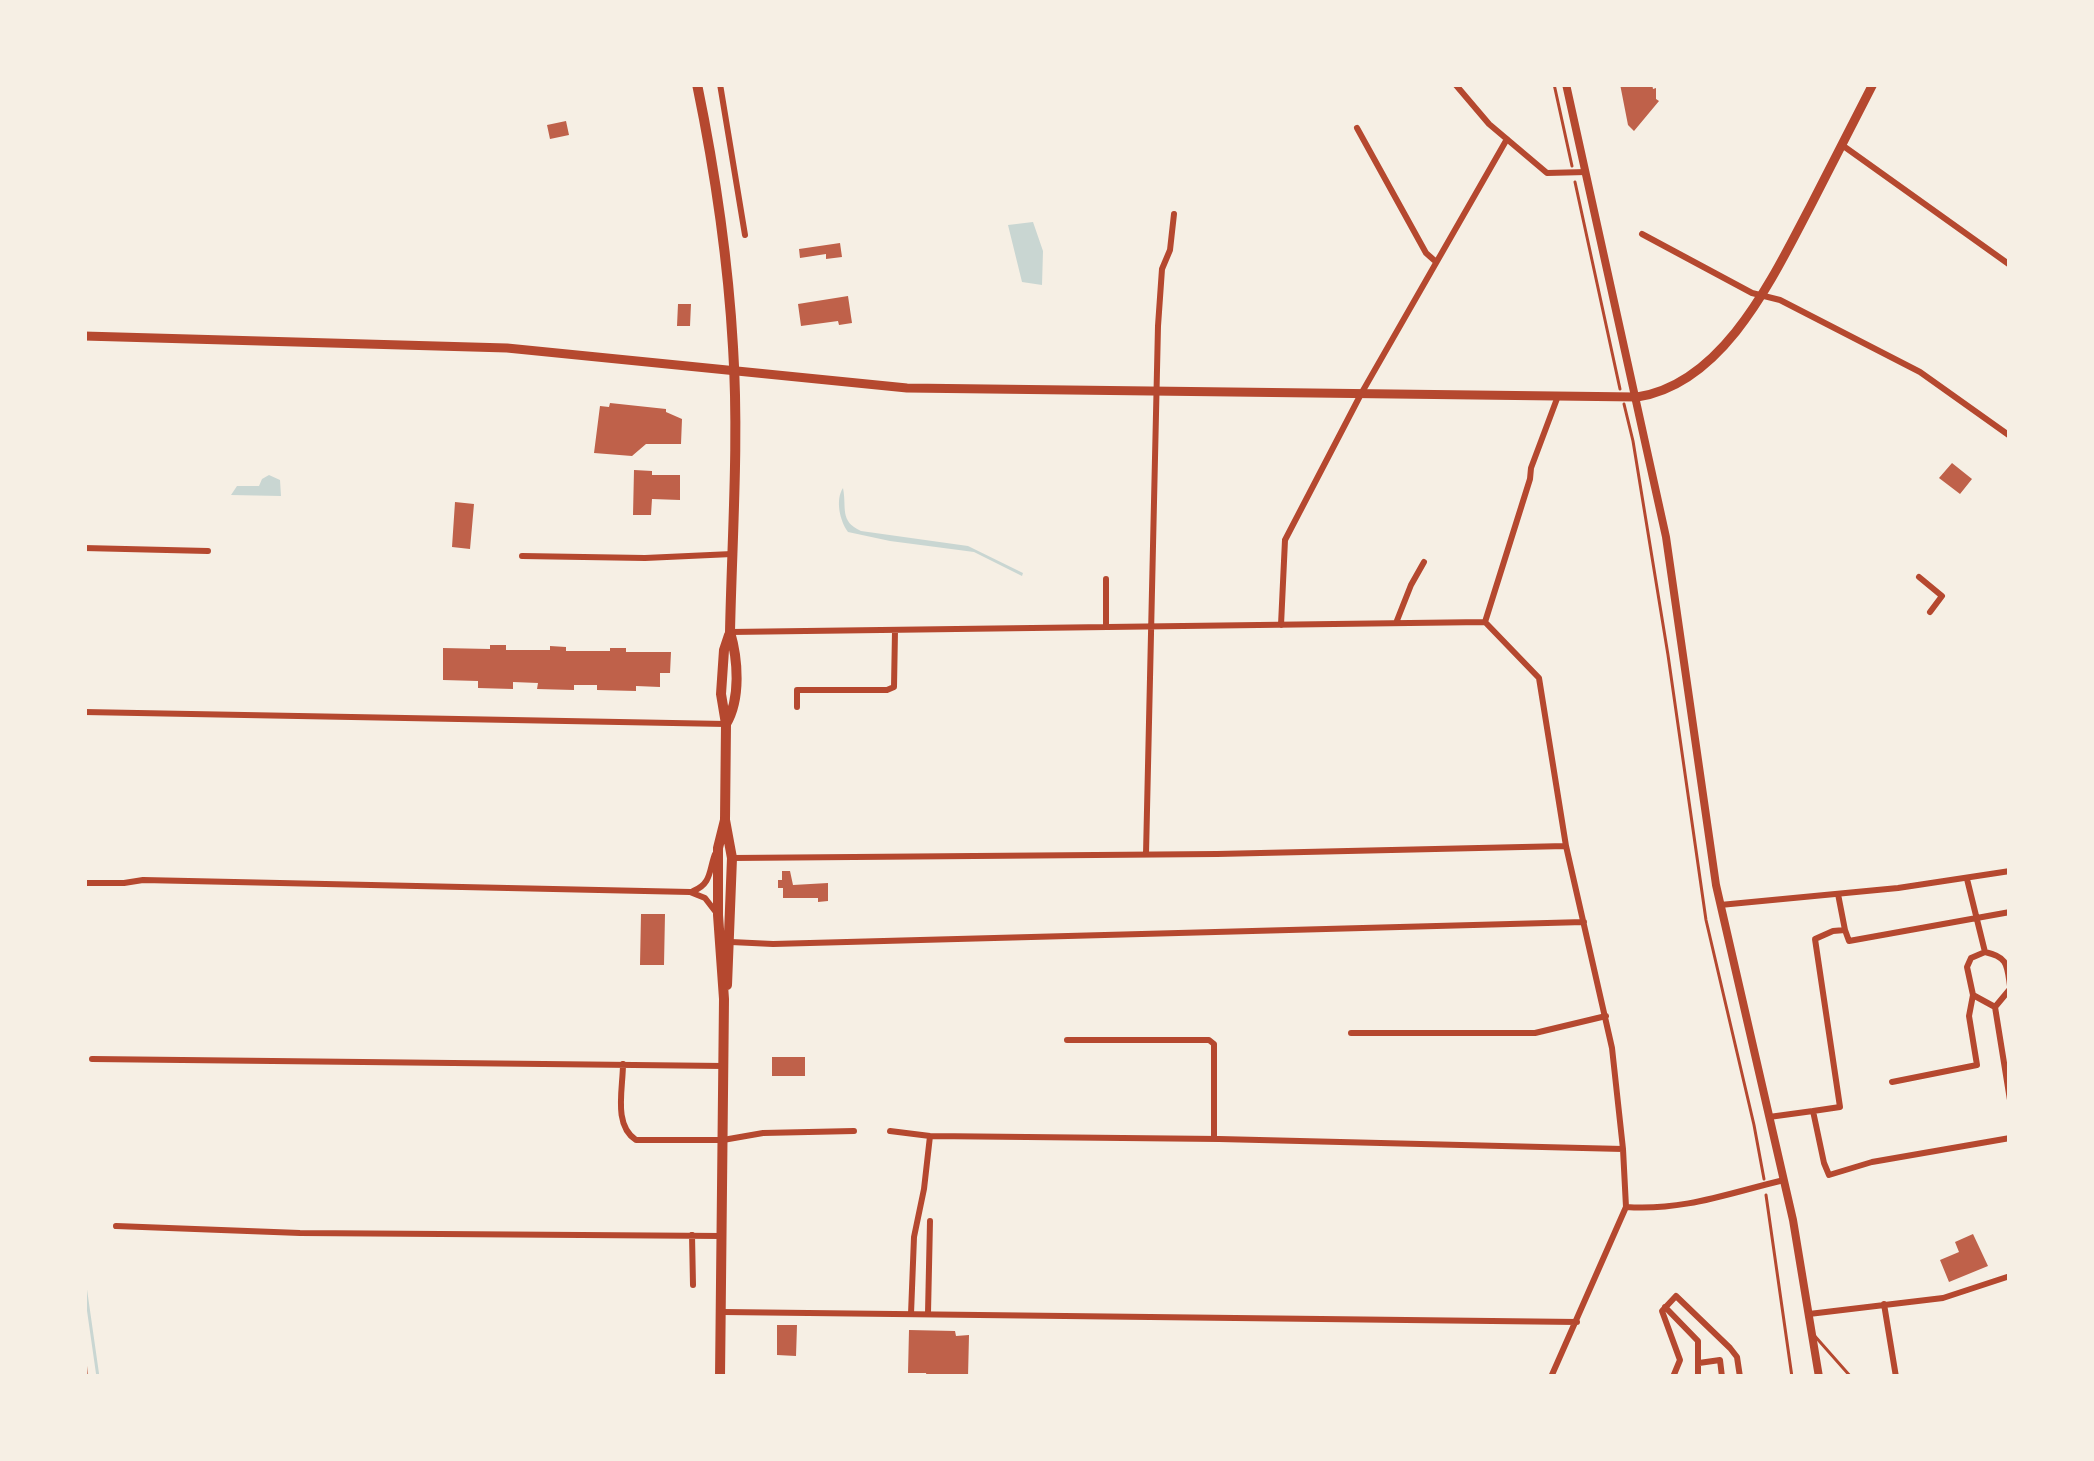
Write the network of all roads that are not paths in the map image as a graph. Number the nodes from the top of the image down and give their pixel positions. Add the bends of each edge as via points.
1 (698, 84) edge
2 (720, 84) edge
3 (1455, 84) edge
4 (1566, 84) edge
5 (1873, 84) edge
6 (1357, 128) dead end
7 (1507, 139) junction
8 (731, 140) junction
9 (710, 144) junction
10 (1842, 145) junction
11 (1586, 172) junction
12 (1174, 214) dead end
13 (1642, 234) dead end
14 (745, 236) dead end
15 (1435, 261) junction
16 (2010, 265) edge
17 (1763, 296) junction
18 (84, 336) edge
19 (734, 373) junction
20 (1157, 393) junction
21 (1361, 394) junction
22 (1558, 396) junction
23 (1637, 398) junction
24 (2010, 436) edge
25 (84, 548) edge
26 (208, 551) dead end
27 (732, 554) junction
28 (521, 556) dead end
29 (1424, 562) dead end
30 (1919, 578) dead end
31 (1106, 579) dead end
32 (1930, 612) dead end
33 (1485, 622) junction
34 (1396, 623) junction
35 (1281, 625) junction
36 (1106, 626) junction
37 (1153, 626) junction
38 (895, 630) junction
39 (730, 632) junction
40 (797, 707) dead end
41 (84, 712) edge
42 (726, 724) junction
43 (725, 820) junction
44 (1566, 846) junction
45 (718, 848) junction
46 (1146, 854) junction
47 (732, 859) junction
48 (2010, 871) edge
49 (1967, 879) junction
50 (84, 883) edge
51 (690, 892) junction
52 (1838, 894) junction
53 (1720, 905) junction
54 (2010, 912) edge
55 (718, 915) junction
56 (1978, 918) junction
57 (1584, 922) junction
58 (1845, 930) junction
59 (731, 942) junction
60 (1985, 952) junction
61 (2010, 988) edge
62 (1973, 995) junction
63 (724, 999) junction
64 (1995, 1007) junction
65 (1606, 1016) junction
66 (1351, 1033) dead end
67 (1067, 1040) dead end
68 (92, 1059) dead end
69 (623, 1064) junction
70 (724, 1066) junction
71 (1892, 1082) dead end
72 (2010, 1100) edge
73 (1813, 1111) junction
74 (1769, 1117) junction
75 (854, 1131) dead end
76 (890, 1132) dead end
77 (930, 1136) junction
78 (2010, 1138) edge
79 (1214, 1139) junction
80 (723, 1140) junction
81 (1623, 1149) junction
82 (1784, 1180) junction
83 (1626, 1207) junction
84 (930, 1221) dead end
85 (116, 1226) dead end
86 (692, 1235) junction
87 (722, 1236) junction
88 (2010, 1276) edge
89 (693, 1285) dead end
90 (1884, 1304) junction
91 (1665, 1307) junction
92 (721, 1312) junction
93 (911, 1314) junction
94 (1809, 1314) junction
95 (928, 1315) junction
96 (1577, 1322) junction
97 (1812, 1332) junction
98 (1737, 1357) junction
99 (1720, 1360) junction
100 (1698, 1364) junction
101 (720, 1377) edge
102 (1551, 1377) edge
103 (1673, 1377) edge
104 (1699, 1377) edge
105 (1722, 1377) edge
106 (1740, 1377) edge
107 (1819, 1377) edge
108 (1851, 1377) edge
109 (1896, 1377) edge

1 - 9 highway
2 - 8 street
3 - 7 street
4 - 11 street
5 - 10 main road
6 - 15 street
7 - 11 street via 1547,173
7 - 15 street
8 - 9 street
8 - 14 street
9 - 19 highway
10 - 16 street
10 - 17 main road
11 - 23 street
12 - 20 street via 1162,269
13 - 17 street
15 - 21 street
17 - 23 main road via 1685,380
17 - 24 street via 1920,372
18 - 19 main road via 507,348
19 - 20 main road via 907,388
19 - 27 highway
20 - 21 main road
20 - 37 street
21 - 22 main road
21 - 35 street via 1285,540
22 - 23 main road
22 - 33 street
23 - 53 street via 1676,597
25 - 26 street
27 - 28 street
27 - 39 highway
29 - 34 street
30 - 32 street via 1942,596
31 - 36 street
33 - 34 street
33 - 44 street via 1539,678
34 - 35 street
35 - 37 street
36 - 37 street
36 - 38 street
37 - 46 street
38 - 39 street
38 - 40 street via 894,687 797,690
39 - 42 highway via 721,694
41 - 42 street
42 - 43 highway
43 - 45 highway
43 - 47 highway
44 - 46 street
44 - 57 street
45 - 51 street via 710,878
45 - 55 highway
46 - 47 street
47 - 59 highway
48 - 49 street
49 - 52 street
49 - 56 street
50 - 51 street
51 - 55 street
52 - 53 street
52 - 58 street
53 - 74 street
54 - 56 street
55 - 63 highway
56 - 58 street via 1849,941
56 - 60 street
57 - 59 street
57 - 65 street
58 - 73 street via 1815,939 1840,1108
59 - 63 highway
60 - 61 street via 2005,962
60 - 62 street via 1967,967
61 - 64 street
62 - 64 street
62 - 71 street via 1977,1065
63 - 70 highway
64 - 72 street
65 - 66 street via 1535,1034
65 - 81 street
67 - 79 street via 1209,1040
68 - 69 street
69 - 70 street
69 - 80 street via 622,1122 630,1137
70 - 80 highway
73 - 74 street
73 - 78 street via 1829,1175
74 - 82 street
75 - 80 street
76 - 77 street
77 - 79 street
77 - 93 street
79 - 81 street
80 - 87 highway
81 - 83 street
82 - 83 street via 1696,1204
82 - 94 street
83 - 96 street
84 - 95 street
85 - 86 street
86 - 87 street
86 - 89 street
87 - 92 highway
88 - 90 street via 1943,1298
90 - 94 street
90 - 109 street
91 - 98 street via 1676,1297
91 - 100 street via 1698,1341
91 - 103 street via 1680,1360
92 - 93 street
92 - 101 highway
93 - 95 street
94 - 97 street
95 - 96 street
96 - 102 street
97 - 107 street
97 - 108 lane
98 - 99 street
98 - 106 street
99 - 100 street
99 - 105 street
100 - 104 street

